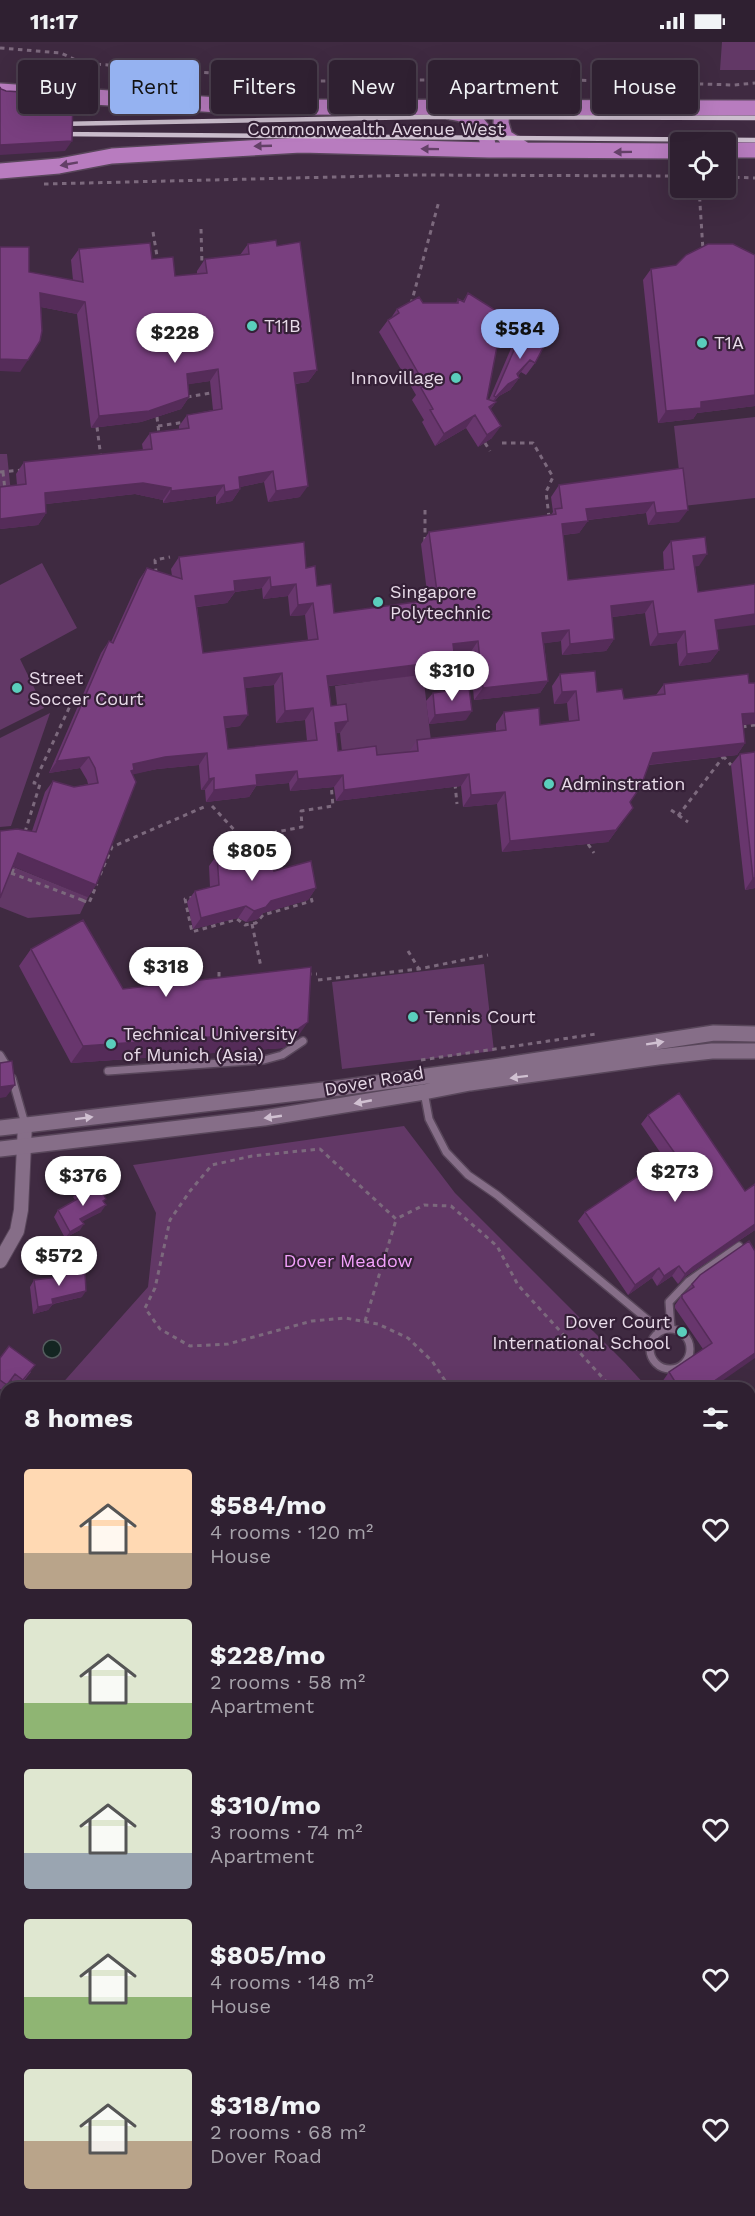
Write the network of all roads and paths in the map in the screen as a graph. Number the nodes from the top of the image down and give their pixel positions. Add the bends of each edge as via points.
1 (0, 48) edge
2 (755, 83) edge
3 (0, 91) edge
4 (329, 107) edge
5 (580, 107) edge
6 (416, 108) edge
7 (755, 108) edge
8 (502, 114) edge
9 (524, 149) junction
10 (489, 150) junction
11 (736, 150) edge
12 (755, 150) edge
13 (670, 151) edge
14 (0, 171) edge
15 (670, 176) edge
16 (736, 177) edge
17 (755, 178) edge
18 (35, 184) dead end
19 (700, 198) edge
20 (439, 201) dead end
21 (201, 229) dead end
22 (153, 232) dead end
23 (704, 255) edge
24 (159, 270) edge
25 (203, 270) edge
26 (410, 309) edge
27 (211, 393) dead end
28 (180, 398) edge
29 (157, 417) edge
30 (189, 422) edge
31 (158, 426) junction
32 (97, 427) edge
33 (159, 437) edge
34 (485, 442) edge
35 (502, 443) edge
36 (490, 451) dead end
37 (101, 462) edge
38 (23, 470) edge
39 (2, 472) edge
40 (5, 497) edge
41 (425, 510) dead end
42 (540, 518) edge
43 (425, 543) dead end
44 (170, 557) dead end
45 (157, 578) edge
46 (70, 706) dead end
47 (755, 725) edge
48 (734, 728) edge
49 (731, 765) dead end
50 (454, 774) edge
51 (330, 776) edge
52 (40, 784) junction
53 (51, 786) edge
54 (457, 804) dead end
55 (206, 806) dead end
56 (212, 806) dead end
57 (671, 810) dead end
58 (678, 816) junction
59 (688, 822) dead end
60 (22, 840) edge
61 (588, 844) edge
62 (263, 848) edge
63 (253, 850) edge
64 (594, 853) dead end
65 (15, 862) edge
66 (7, 872) edge
67 (12, 873) junction
68 (310, 890) edge
69 (83, 895) edge
70 (202, 895) edge
71 (81, 900) junction
72 (252, 924) junction
73 (408, 951) dead end
74 (488, 955) dead end
75 (261, 967) dead end
76 (419, 969) junction
77 (219, 972) dead end
78 (317, 974) dead end
79 (307, 975) edge
80 (318, 980) dead end
81 (209, 983) edge
82 (714, 1033) junction
83 (755, 1034) edge
84 (303, 1041) edge
85 (712, 1051) junction
86 (755, 1051) edge
87 (0, 1055) edge
88 (597, 1059) junction
89 (567, 1063) junction
90 (108, 1071) dead end
91 (437, 1075) junction
92 (424, 1092) junction
93 (26, 1124) junction
94 (0, 1128) edge
95 (25, 1146) junction
96 (0, 1149) edge
97 (396, 1220) junction
98 (739, 1246) edge
99 (0, 1261) edge
100 (365, 1321) junction
101 (670, 1328) junction
102 (660, 1330) junction
103 (446, 1382) edge
104 (606, 1382) edge

1 - 2 path via 61,53 82,63 314,81 541,79
3 - 4 main road, Commonwealth Avenue West via 250,106
5 - 7 main road, Commonwealth Avenue West
6 - 10 main road via 465,114 483,129
8 - 9 main road via 506,137
9 - 10 main road, Commonwealth Avenue West
13 -> 9 main road, Commonwealth Avenue West
10 -> 14 main road, Commonwealth Avenue West via 301,145 112,156
11 - 12 main road
15 - 18 path via 418,175
16 - 17 path
19 - 23 path
20 - 26 path
21 - 25 path
22 - 24 path
27 - 28 path
29 - 31 path
30 - 31 path
31 - 33 path
32 - 37 path
34 - 36 path
35 - 42 path via 533,443 550,470 553,477 546,492 549,518
38 - 39 path
39 - 40 path
41 - 43 path
44 - 45 path via 155,560
46 - 52 path via 34,783
47 - 48 path
49 - 58 path via 724,756
50 - 54 path
51 - 62 path via 333,806 301,811 302,827 276,832 277,844
52 - 53 path
52 - 60 path
55 - 71 path via 112,847 89,903
56 - 63 path
57 - 58 path
58 - 59 path
61 - 64 path
65 - 67 path
66 - 67 path
67 - 71 path
68 - 72 path via 312,902 264,915
69 - 71 path
70 - 72 path via 185,899 192,932 237,919 245,925
72 - 75 path
73 - 76 path
74 - 76 path
76 - 80 path
77 - 81 path via 220,982
78 - 79 path
82 - 83 street, Dover Road
82 - 85 street
88 -> 82 street, Dover Road
84 - 90 lane via 282,1055 264,1060
85 - 86 street, Dover Road
85 - 88 street, Dover Road
87 - 93 lane via 10,1072
88 - 89 street, Dover Road
89 - 91 street, Dover Road
89 -> 92 street, Dover Road
91 - 92 lane
93 -> 91 street, Dover Road
92 -> 95 street, Dover Road via 275,1116
92 - 102 lane via 429,1119 446,1152 468,1175
93 - 94 street, Dover Road
93 - 95 street
95 - 96 street, Dover Road
95 - 99 street via 17,1231
97 - 100 path
97 - 100 path via 320,1149 252,1156 212,1165 170,1220 155,1288 146,1308 160,1329 190,1346 228,1344 312,1321
97 - 104 path via 424,1205 451,1206 497,1246 518,1286
98 - 101 lane via 689,1281 669,1302
100 - 103 path via 408,1338 432,1361
101 - 102 lane
101 - 102 lane via 681,1331 691,1350 687,1360 669,1370 651,1359 652,1338

